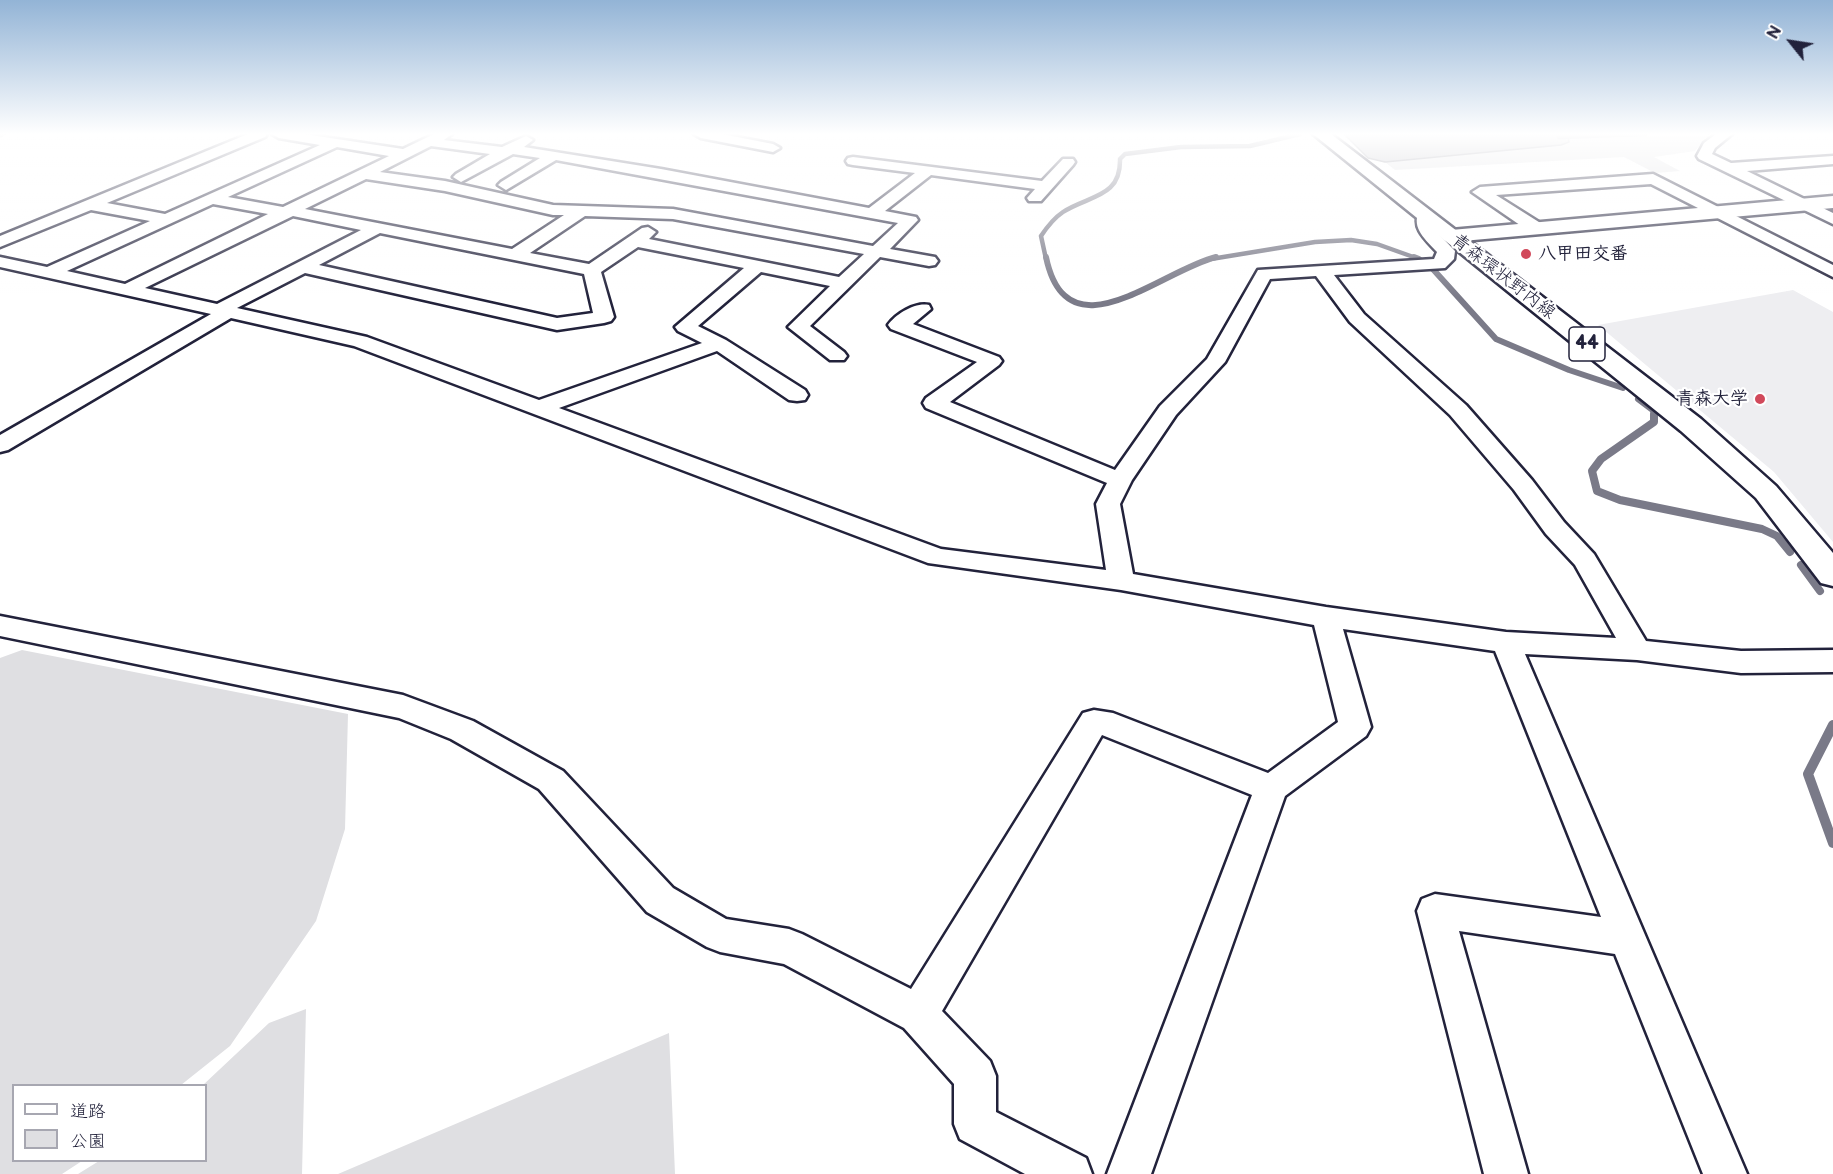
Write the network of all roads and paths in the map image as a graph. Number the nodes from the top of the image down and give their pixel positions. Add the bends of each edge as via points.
1 (128, 189) edge
2 (234, 189) edge
3 (335, 189) edge
4 (458, 189) edge
5 (709, 189) edge
6 (735, 189) edge
7 (904, 189) edge
8 (1043, 189) edge
9 (1391, 189) edge
10 (1523, 189) edge
11 (1672, 189) edge
12 (1772, 189) edge
13 (212, 199) junction
14 (1034, 199) dead end
15 (1833, 202) edge
16 (1803, 204) junction
17 (89, 205) junction
18 (581, 211) junction
19 (289, 212) junction
20 (1716, 212) junction
21 (872, 213) junction
22 (673, 214) junction
23 (1425, 215) junction
24 (166, 219) junction
25 (1833, 219) edge
26 (377, 228) junction
27 (1536, 228) junction
28 (1451, 236) junction
29 (634, 241) junction
30 (0, 242) edge
31 (877, 251) junction
32 (516, 254) junction
33 (929, 261) dead end
34 (0, 262) edge
35 (757, 266) junction
36 (303, 267) junction
37 (592, 270) junction
38 (1321, 271) junction
39 (1833, 272) edge
40 (48, 273) junction
41 (843, 283) junction
42 (127, 291) junction
43 (922, 309) dead end
44 (222, 312) junction
45 (719, 344) junction
46 (837, 356) dead end
47 (797, 395) dead end
48 (540, 408) junction
49 (0, 445) edge
50 (1120, 480) junction
51 (1833, 575) edge
52 (1121, 581) junction
53 (1326, 617) junction
54 (0, 626) edge
55 (1506, 642) junction
56 (1637, 650) junction
57 (1833, 661) edge
58 (1270, 788) junction
59 (1628, 938) junction
60 (918, 1014) junction
61 (1070, 1174) edge
62 (1129, 1174) edge
63 (1506, 1174) edge
64 (1725, 1174) edge

1 - 17 street
2 - 13 street
3 - 19 street
4 - 18 street via 553,210
5 - 22 street
6 - 21 street
7 - 21 street
8 - 14 street
9 - 23 main road, 青森環状野内線 / 44
10 - 27 street via 1480,192
11 - 20 street
12 - 16 street
13 - 19 street
13 - 24 street
15 - 16 main road
16 - 20 main road
16 - 25 street
17 - 24 street
17 - 30 street
18 - 22 street
18 - 32 street
19 - 26 street
19 - 42 street
20 - 27 main road
20 - 39 street
21 - 31 street via 910,220
22 - 29 street
22 - 31 street
23 - 28 main road, 青森環状野内線 / 44
23 - 38 street via 1426,230 1446,251 1439,264
24 - 40 street
26 - 32 street
26 - 36 street
27 - 28 main road
28 - 51 main road, 青森環状野内線 / 44 via 1731,460 1766,492
29 - 35 street
29 - 37 street
31 - 33 street
31 - 41 street
32 - 37 street
34 - 40 street
35 - 41 street
35 - 45 street via 685,327
36 - 37 street via 557,324 604,317
36 - 44 street
38 - 50 street via 1264,274 1215,362 1168,411
38 - 56 street via 1357,318 1458,410 1586,560
40 - 42 street
41 - 46 street via 798,327
42 - 44 street
43 - 50 street via 898,325 992,361 934,403
44 - 48 street via 360,341
44 - 49 street
45 - 47 street
45 - 48 street
48 - 52 street via 937,557
50 - 52 street via 1108,504
52 - 53 street
53 - 55 street
53 - 58 street via 1355,728
54 - 60 street via 403,707 462,730 551,780 660,900 720,935 789,947
55 - 56 street
55 - 59 street
56 - 57 street via 1741,662
58 - 60 street via 1113,725 1094,722
58 - 62 street
59 - 63 street via 1436,911
59 - 64 street
60 - 61 street via 975,1076 975,1124

